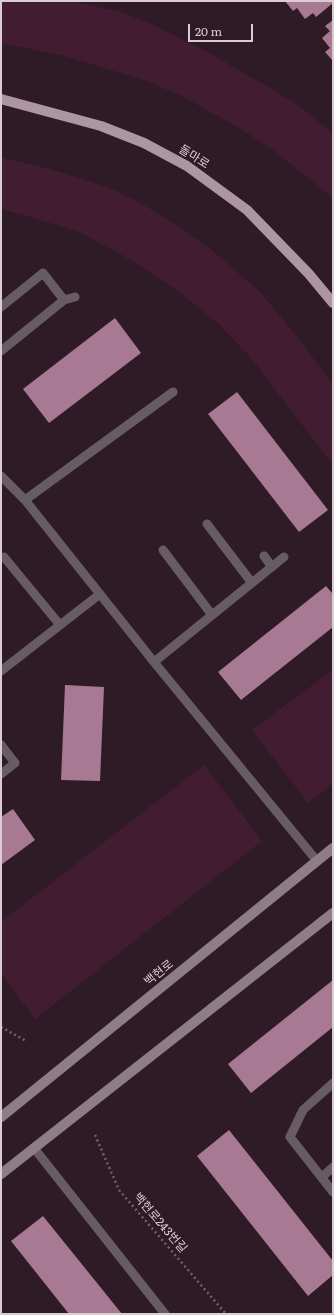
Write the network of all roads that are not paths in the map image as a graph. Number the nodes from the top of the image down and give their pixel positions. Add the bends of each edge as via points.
1 (1, 99) edge
2 (75, 297) dead end
3 (64, 300) junction
4 (333, 303) edge
5 (1, 306) edge
6 (1, 351) edge
7 (173, 392) dead end
8 (1, 476) edge
9 (25, 500) junction
10 (207, 524) dead end
11 (163, 550) dead end
12 (264, 556) dead end
13 (4, 557) dead end
14 (284, 557) dead end
15 (272, 567) junction
16 (252, 583) junction
17 (100, 594) junction
18 (212, 615) junction
19 (60, 625) junction
20 (154, 662) junction
21 (1, 671) edge
22 (1, 745) edge
23 (1, 774) edge
24 (333, 848) edge
25 (317, 861) junction
26 (333, 913) edge
27 (333, 1083) edge
28 (1, 1117) edge
29 (34, 1148) junction
30 (333, 1167) edge
31 (1, 1174) edge
32 (322, 1178) junction
33 (333, 1192) edge
34 (165, 1314) edge

1 - 4 main road, 돌마로 via 101,126 144,143 187,166 247,210 284,247
2 - 3 lane
3 - 5 lane via 43,273
3 - 6 lane
7 - 9 lane
8 - 9 lane
9 - 17 lane
10 - 16 lane
11 - 18 lane
12 - 15 lane
13 - 19 lane
14 - 15 lane
15 - 16 lane
16 - 18 lane
17 - 19 lane
17 - 20 lane
18 - 20 lane
19 - 21 lane
20 - 25 lane
22 - 23 lane via 15,763
24 - 25 main road, 백현로
25 - 28 main road, 백현로
26 - 29 main road
27 - 32 lane via 303,1110 290,1137
29 - 31 main road
29 - 34 lane
30 - 32 lane
32 - 33 lane

